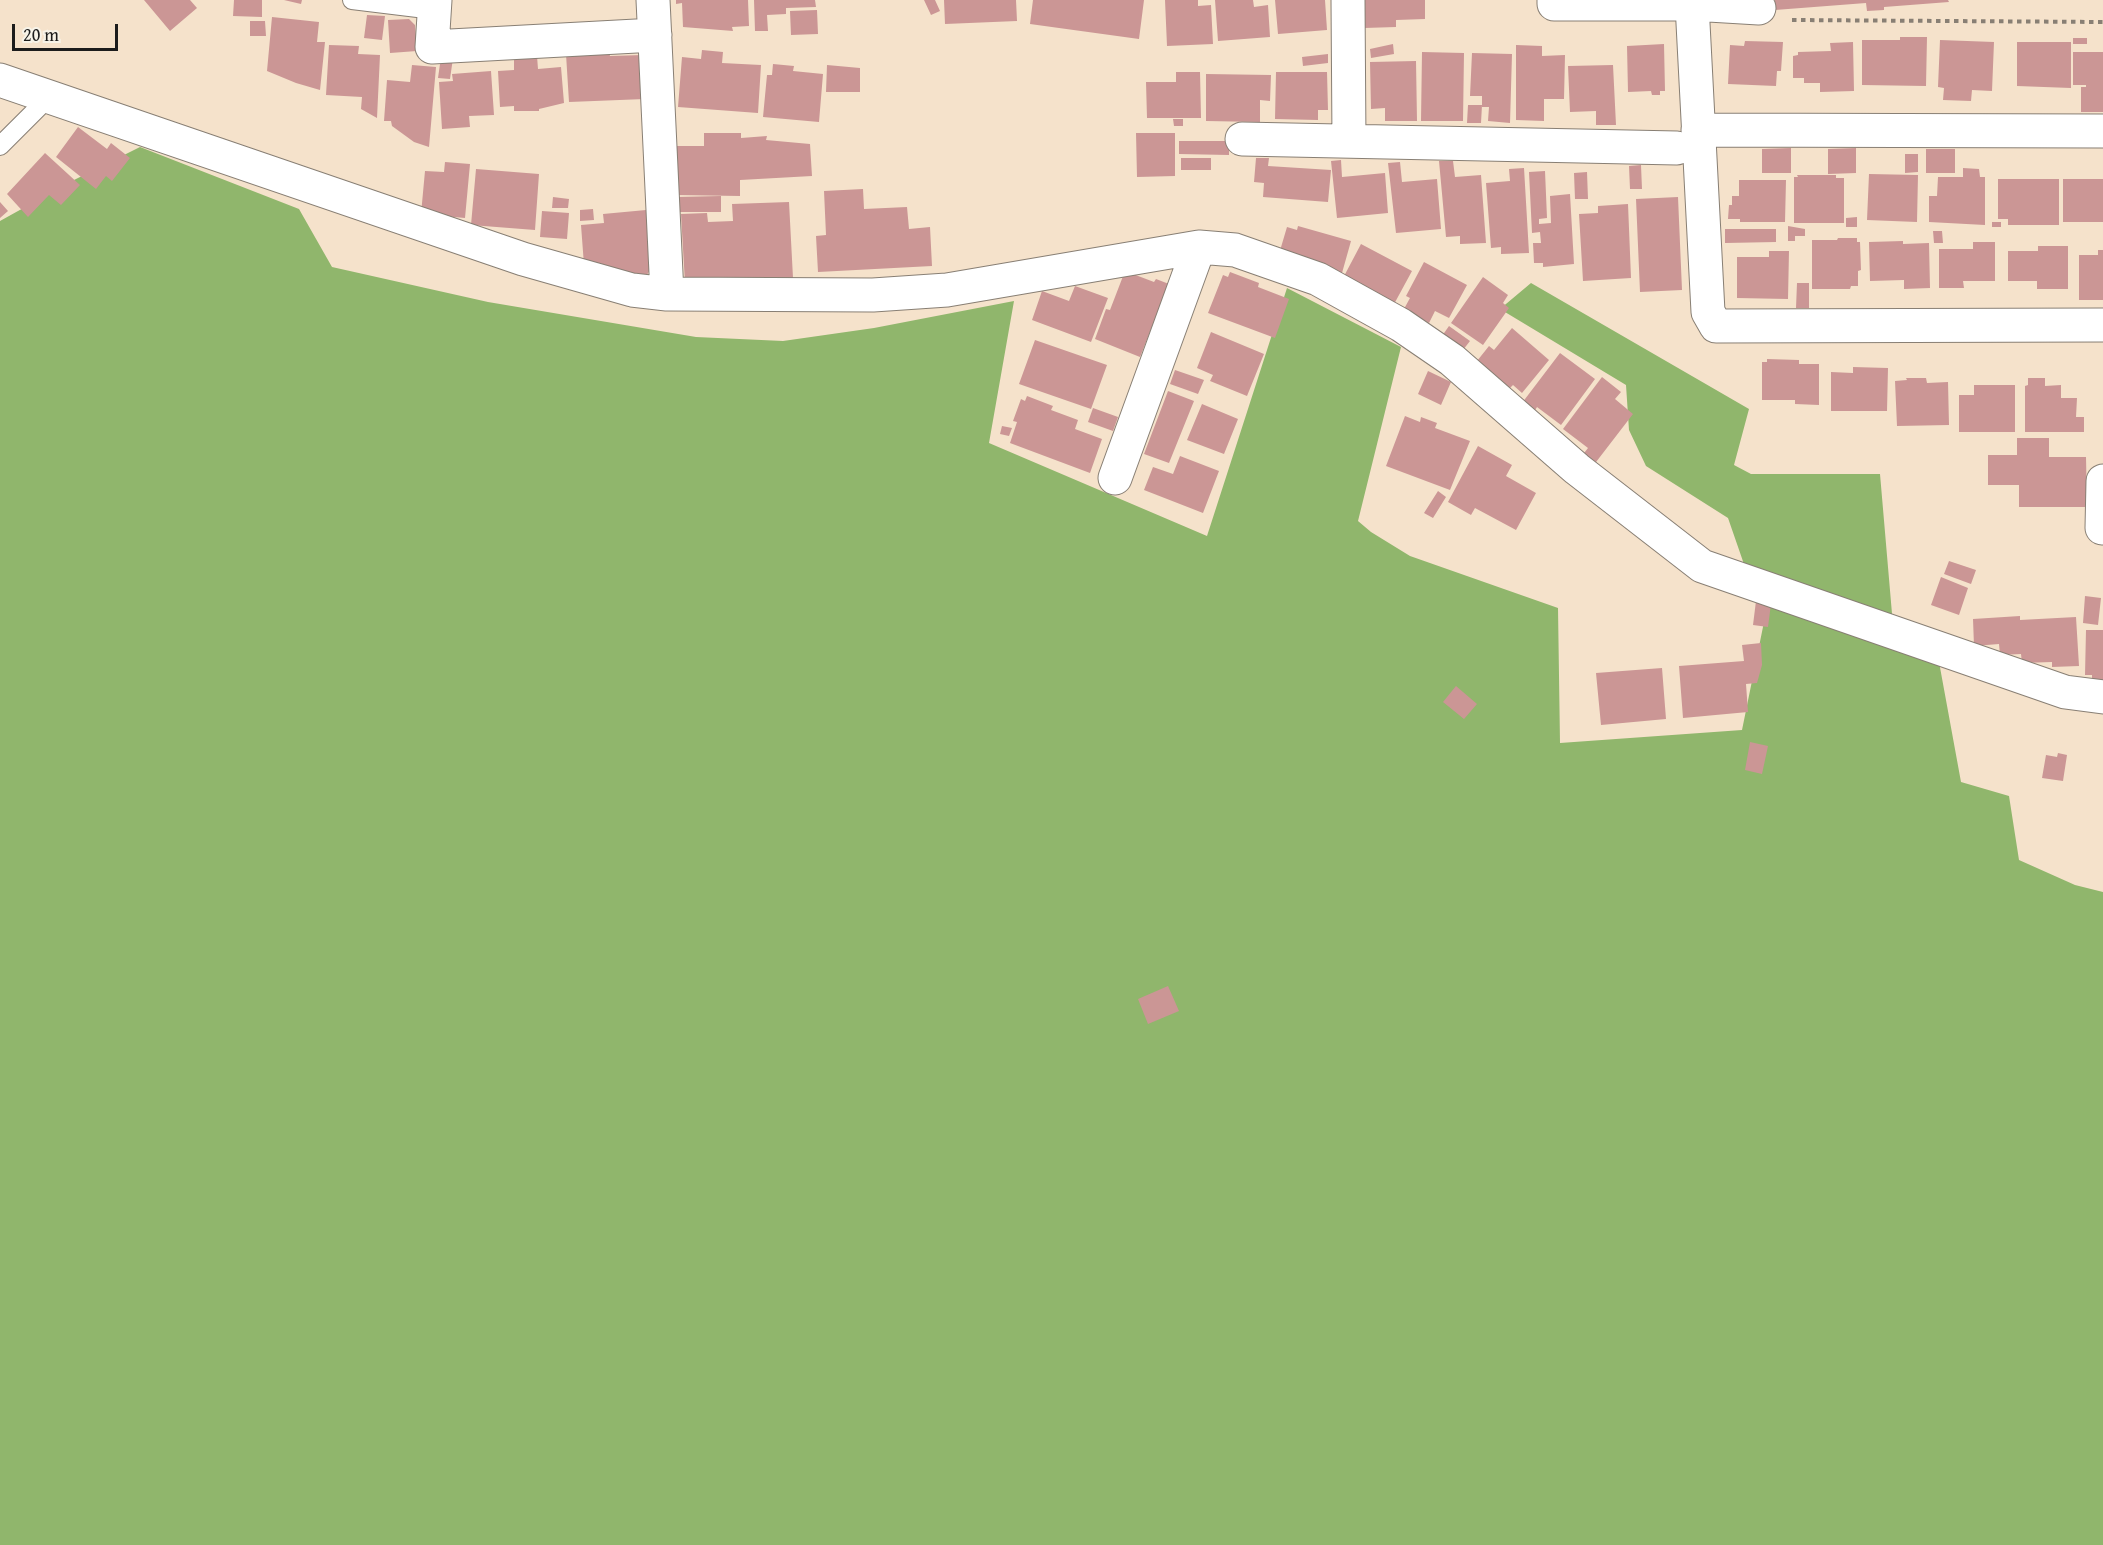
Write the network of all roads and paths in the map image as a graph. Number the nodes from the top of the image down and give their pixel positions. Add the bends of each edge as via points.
1 (352, 0) edge
2 (653, 0) edge
3 (1348, 0) edge
4 (1554, 0) edge
5 (1692, 4) junction
6 (435, 5) edge
7 (1759, 8) joint
8 (2103, 21) edge
9 (655, 35) junction
10 (0, 80) edge
11 (49, 97) junction
12 (2103, 131) edge
13 (1688, 139) junction
14 (1242, 140) dead end
15 (1349, 141) junction
16 (0, 146) edge
17 (1199, 247) junction
18 (667, 294) junction
19 (2103, 325) edge
20 (1114, 478) dead end
21 (2103, 481) edge
22 (2102, 528) edge
23 (2103, 697) edge

1 - 6 lane
2 - 9 street
3 - 15 street
4 - 5 street
5 - 7 street
5 - 13 street
6 - 9 street via 432,46
7 - 8 path via 1775,20
9 - 18 street
10 - 11 street
11 - 16 lane
11 - 18 street via 523,259 632,290
12 - 13 street
13 - 15 street
13 - 19 street via 1708,312 1716,326
14 - 15 street
17 - 18 street via 947,290 873,295
17 - 20 street
17 - 23 street via 1235,250 1318,279 1401,325 1452,360 1577,469 1702,566 2065,692
21 - 22 street

